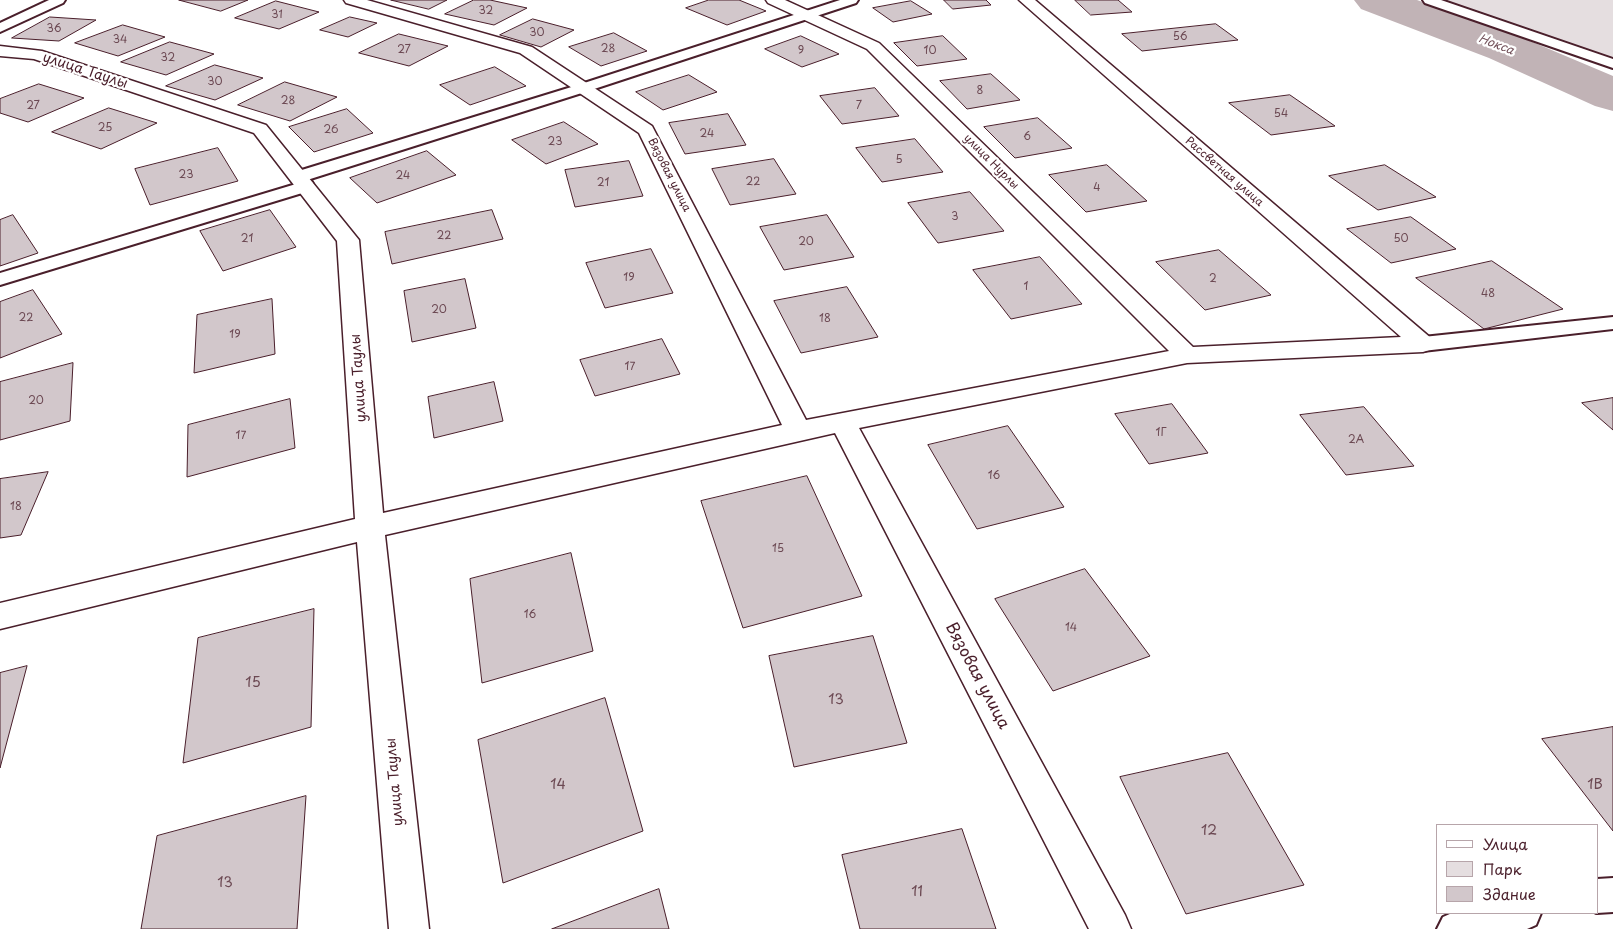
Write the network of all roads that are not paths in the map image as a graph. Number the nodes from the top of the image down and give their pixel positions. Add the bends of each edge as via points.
1 (60, 0) edge
2 (351, 0) edge
3 (773, 0) edge
4 (852, 0) edge
5 (1026, 0) edge
6 (1430, 0) edge
7 (805, 15) junction
8 (0, 28) edge
9 (0, 52) edge
10 (1613, 64) edge
11 (583, 88) junction
12 (302, 181) junction
13 (0, 279) edge
14 (1613, 323) edge
15 (1423, 344) junction
16 (1187, 355) junction
17 (843, 422) junction
18 (798, 431) junction
19 (370, 527) junction
20 (0, 616) edge
21 (1613, 895) edge
22 (1598, 896) edge
23 (1520, 914) edge
24 (409, 929) edge
25 (1111, 929) edge
26 (1455, 929) edge

1 - 8 lane
2 - 11 street, Вязовая улица via 526,50
3 - 7 street, улица Нурлы
4 - 7 lane
5 - 15 street, Рассветная улица
6 - 10 lane
7 - 11 lane
7 - 16 street, улица Нурлы via 873,46
9 - 12 street, улица Таулы via 36,54 260,129
11 - 12 lane
11 - 18 street, Вязовая улица via 646,130
12 - 13 lane
12 - 19 street, улица Таулы via 348,240
14 - 15 lane
15 - 16 street
16 - 17 street
17 - 18 street
17 - 25 street, Вязовая улица
18 - 19 street
19 - 20 street
19 - 24 street, улица Таулы
21 - 22 lane
23 - 26 lane

